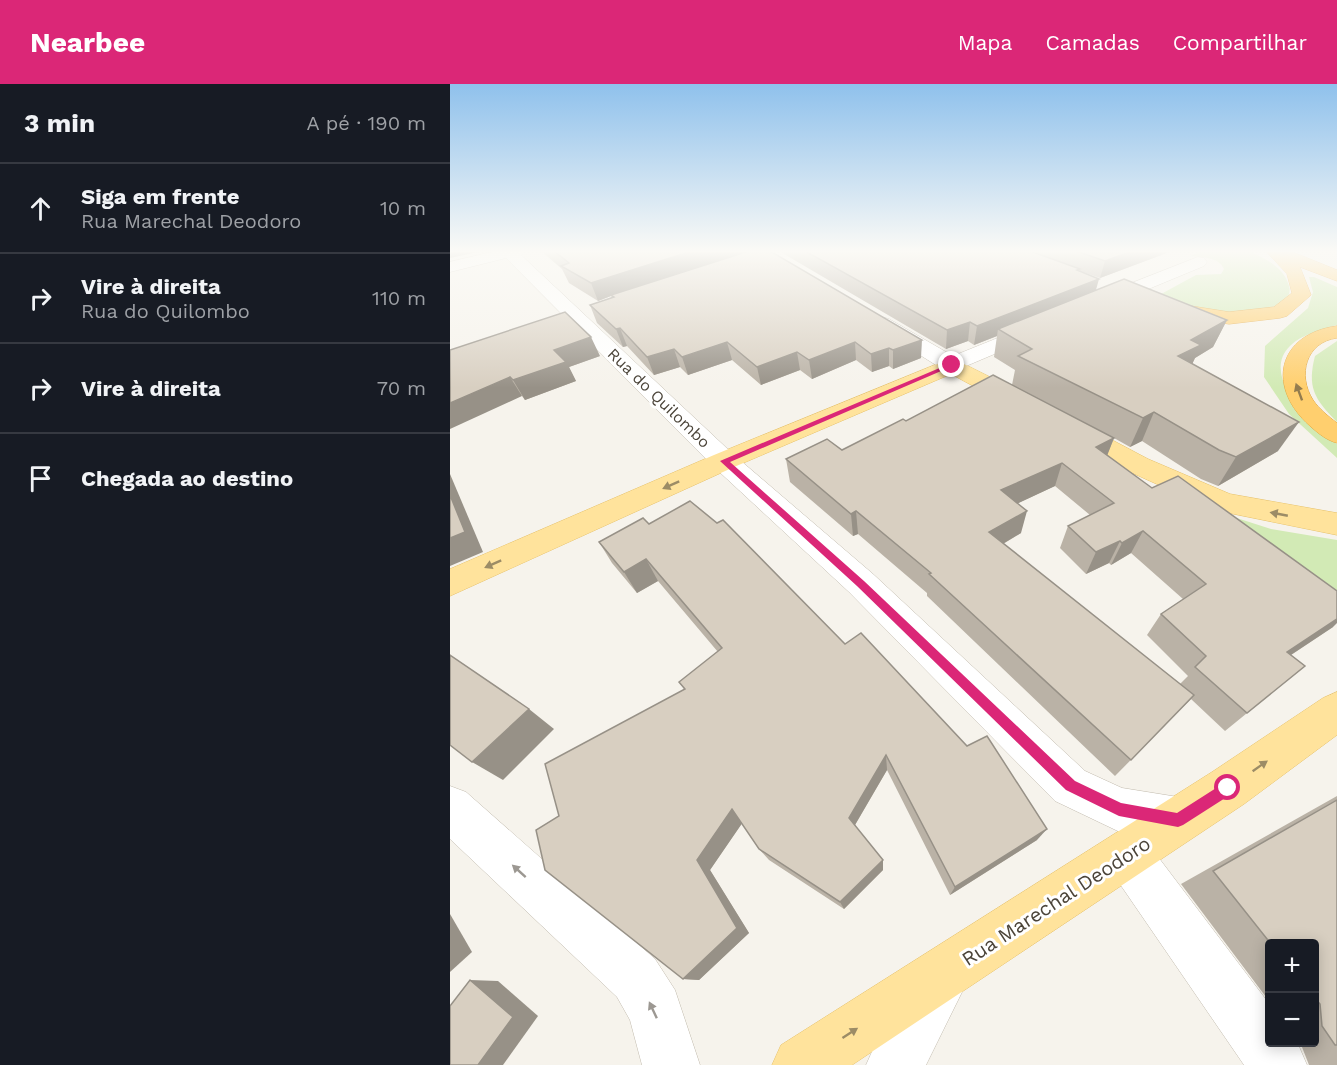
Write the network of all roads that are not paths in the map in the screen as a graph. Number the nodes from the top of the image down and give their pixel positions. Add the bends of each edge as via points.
1 (555, 297) edge
2 (1113, 297) edge
3 (1129, 297) edge
4 (1300, 297) edge
5 (598, 309) edge
6 (864, 312) edge
7 (1077, 312) edge
8 (575, 317) junction
9 (1056, 321) edge
10 (554, 324) edge
11 (1337, 332) edge
12 (952, 365) junction
13 (1337, 435) edge
14 (724, 461) junction
15 (1337, 524) edge
16 (450, 583) edge
17 (1337, 711) edge
18 (450, 808) edge
19 (1178, 820) junction
20 (1128, 854) junction
21 (945, 973) junction
22 (671, 1065) edge
23 (801, 1065) edge
24 (895, 1065) edge
25 (1278, 1065) edge

1 - 8 street, Rua do Quilombo
2 - 7 street
3 - 4 highway via 1229,318 1280,312
5 - 8 street
6 - 12 street
8 - 10 street
8 - 14 street, Rua do Quilombo
9 - 12 street
13 -> 11 highway via 1300,399 1293,373 1299,351 1319,335
12 - 14 main road
15 -> 12 main road via 1224,503 1138,465
14 -> 16 main road
14 - 19 street, Rua do Quilombo via 861,583 1070,786 1119,810
19 -> 17 main road, Rua Marechal Deodoro
22 -> 18 street via 655,1010 636,978
19 - 20 main road, Rua Marechal Deodoro
20 - 21 main road, Rua Marechal Deodoro
20 - 25 street
23 -> 21 main road, Rua Marechal Deodoro
21 - 24 street

